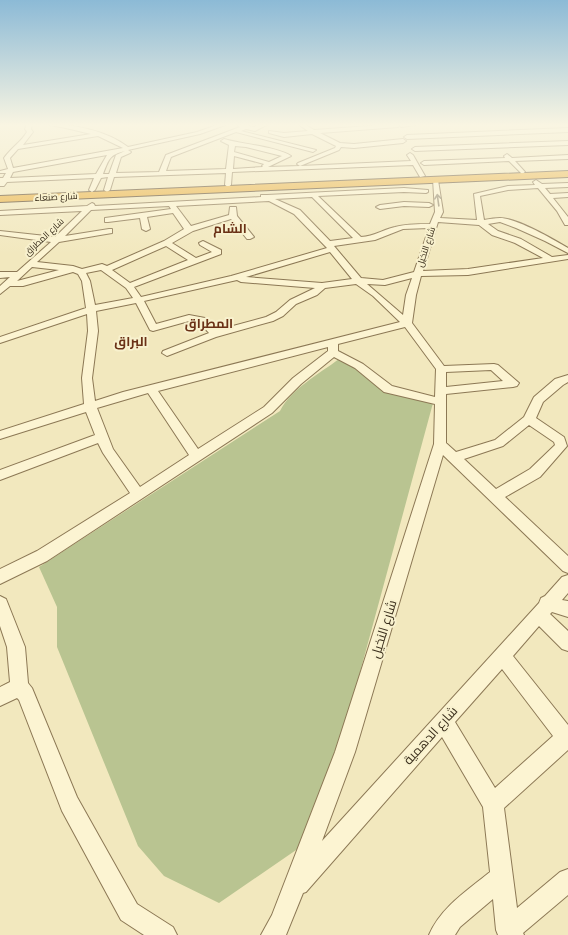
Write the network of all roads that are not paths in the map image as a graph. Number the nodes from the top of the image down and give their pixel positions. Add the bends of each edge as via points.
1 (23, 168) edge
2 (102, 168) edge
3 (114, 168) edge
4 (164, 168) edge
5 (229, 168) edge
6 (261, 168) edge
7 (290, 168) joint
8 (299, 168) edge
9 (418, 168) edge
10 (422, 168) edge
11 (520, 168) edge
12 (11, 170) junction
13 (256, 170) junction
14 (568, 170) edge
15 (228, 171) junction
16 (0, 172) edge
17 (162, 173) junction
18 (527, 174) junction
19 (568, 174) edge
20 (99, 175) junction
21 (111, 175) junction
22 (424, 175) junction
23 (435, 180) junction
24 (337, 182) junction
25 (228, 185) junction
26 (568, 185) edge
27 (1, 186) edge
28 (539, 186) junction
29 (242, 188) junction
30 (95, 189) junction
31 (107, 190) junction
32 (195, 190) junction
33 (426, 191) junction
34 (315, 195) junction
35 (568, 195) edge
36 (547, 196) junction
37 (268, 198) junction
38 (0, 199) edge
39 (232, 201) junction
40 (195, 203) junction
41 (171, 204) junction
42 (429, 205) junction
43 (90, 207) junction
44 (380, 207) dead end
45 (560, 210) junction
46 (568, 210) edge
47 (176, 211) junction
48 (0, 213) edge
49 (143, 215) junction
50 (233, 216) junction
51 (108, 220) dead end
52 (434, 223) junction
53 (481, 223) junction
54 (568, 223) edge
55 (146, 229) dead end
56 (190, 229) junction
57 (109, 231) dead end
58 (1, 235) edge
59 (250, 237) dead end
60 (57, 240) junction
61 (359, 240) junction
62 (167, 243) junction
63 (202, 243) dead end
64 (330, 246) junction
65 (568, 251) edge
66 (568, 257) edge
67 (550, 259) junction
68 (195, 261) junction
69 (31, 264) junction
70 (106, 270) junction
71 (77, 271) junction
72 (0, 274) edge
73 (20, 274) junction
74 (418, 274) junction
75 (233, 278) junction
76 (358, 281) junction
77 (383, 282) junction
78 (7, 284) junction
79 (129, 286) junction
80 (322, 286) junction
81 (0, 291) edge
82 (375, 295) junction
83 (411, 295) junction
84 (139, 300) junction
85 (91, 310) junction
86 (407, 323) junction
87 (216, 334) junction
88 (0, 340) edge
89 (333, 347) junction
90 (167, 353) dead end
91 (441, 369) junction
92 (568, 378) edge
93 (151, 389) junction
94 (441, 397) junction
95 (90, 406) junction
96 (529, 419) junction
97 (0, 435) edge
98 (102, 437) junction
99 (440, 444) junction
100 (197, 457) junction
101 (454, 457) junction
102 (0, 475) edge
103 (138, 496) junction
104 (494, 496) junction
105 (568, 566) edge
106 (0, 577) edge
107 (568, 582) edge
108 (0, 604) edge
109 (543, 609) junction
110 (568, 609) edge
111 (568, 643) edge
112 (502, 655) junction
113 (19, 686) junction
114 (0, 697) edge
115 (443, 721) junction
116 (567, 739) edge
117 (493, 804) junction
118 (501, 877) junction
119 (568, 880) edge
120 (293, 890) junction
121 (510, 932) edge
122 (165, 935) edge
123 (273, 935) edge
124 (441, 935) edge

1 - 12 street
2 - 20 street, شارع المطراق
3 - 21 street
4 - 17 street
5 - 15 street
6 - 13 street
7 - 8 street
7 - 13 street
9 - 22 street
10 - 22 street
11 - 18 street
12 - 16 street
12 - 27 street
13 - 15 street
14 - 18 highway, شارع صنعاء
15 - 17 street
15 - 25 street
17 - 21 street
18 - 19 highway, شارع صنعاء
18 - 22 highway, شارع صنعاء
18 - 23 highway, شارع صنعاء
18 - 28 street
20 - 21 street
20 - 27 street
20 - 30 street, شارع المطراق
21 - 31 street
22 - 23 highway, شارع صنعاء
22 - 24 highway, شارع صنعاء
22 - 33 street, شارع النخيل
52 -> 23 street, شارع النخيل via 439,212
24 - 25 highway, شارع صنعاء
24 - 29 highway, شارع صنعاء
25 - 31 highway, شارع صنعاء
26 - 28 street
27 - 30 highway, شارع صنعاء
28 - 36 street
28 - 53 street via 508,188 476,195
29 - 32 highway, شارع صنعاء
29 - 37 street
30 - 31 highway, شارع صنعاء
30 - 32 highway, شارع صنعاء
30 - 38 highway, شارع صنعاء
30 - 43 street, شارع المطراق
32 - 40 street
33 - 34 street
33 - 42 street, شارع النخيل
34 - 37 street
34 - 61 street
35 - 36 street
36 - 45 street
37 - 39 street
37 - 64 street via 297,212
39 - 40 street
39 - 50 street
40 - 41 street
41 - 43 street
41 - 47 street
42 - 44 street via 404,204
42 - 52 street, شارع النخيل
43 - 48 street
43 - 60 street, شارع المطراق
45 - 46 street
45 - 54 street
47 - 49 street
47 - 56 street
49 - 51 street
49 - 55 street
50 - 56 street
50 - 59 street
52 - 53 street
52 - 61 street via 403,227 375,238
52 - 74 street, شارع النخيل
53 - 65 street via 500,220 548,239
53 - 67 street via 495,233 518,241
56 - 62 street
57 - 60 street
58 - 60 street
60 - 69 street, شارع المطراق
61 - 64 street
62 - 68 street
62 - 70 street
63 - 68 street via 218,252
64 - 75 street
64 - 76 street
66 - 67 street
67 - 74 street via 468,272
68 - 79 street
69 - 71 street
69 - 73 street, شارع المطراق
70 - 71 street via 102,267
70 - 79 street
71 - 78 street
71 - 85 street via 86,281
72 - 73 street
73 - 78 street, شارع المطراق
74 - 77 street
74 - 83 street, شارع النخيل
75 - 80 street
75 - 84 street
76 - 77 street
76 - 80 street
76 - 82 street
77 - 82 street via 373,287
77 - 83 street via 392,281 404,285 409,288
78 - 81 street, شارع المطراق
79 - 84 street
80 - 87 street via 317,292 292,303 277,316
82 - 83 street via 397,301 405,300
82 - 86 street
83 - 86 street, شارع النخيل
84 - 85 street
84 - 87 street via 153,328 189,318 202,320
85 - 88 street
85 - 95 street via 93,331 87,378
86 - 89 street
86 - 91 street
87 - 90 street
89 - 93 street
89 - 94 street via 388,390
89 - 100 street via 268,410
91 - 94 street, شارع النخيل
91 - 94 street via 494,367 513,383
92 - 96 street via 559,382 538,400
93 - 95 street
93 - 100 street
94 - 99 street, شارع النخيل
95 - 97 street
95 - 98 street
96 - 101 street via 499,443
96 - 104 street via 560,440 561,446 535,473
98 - 102 street
98 - 103 street via 107,450
99 - 101 street
99 - 120 street, شارع النخيل via 345,752
100 - 103 street
101 - 104 street
103 - 106 street via 42,556
104 - 105 street
107 - 109 street, شارع الدهمية
108 - 113 street via 16,647
109 - 110 street
109 - 111 street
109 - 112 street, شارع الدهمية
112 - 115 street, شارع الدهمية
112 - 116 street
113 - 114 street
113 - 122 street via 26,694 69,804 129,912
115 - 117 street
115 - 120 street, شارع الدهمية
116 - 117 street
117 - 118 street
118 - 121 street
118 - 124 street via 452,919
119 - 121 street
120 - 123 street, شارع النخيل via 281,922

